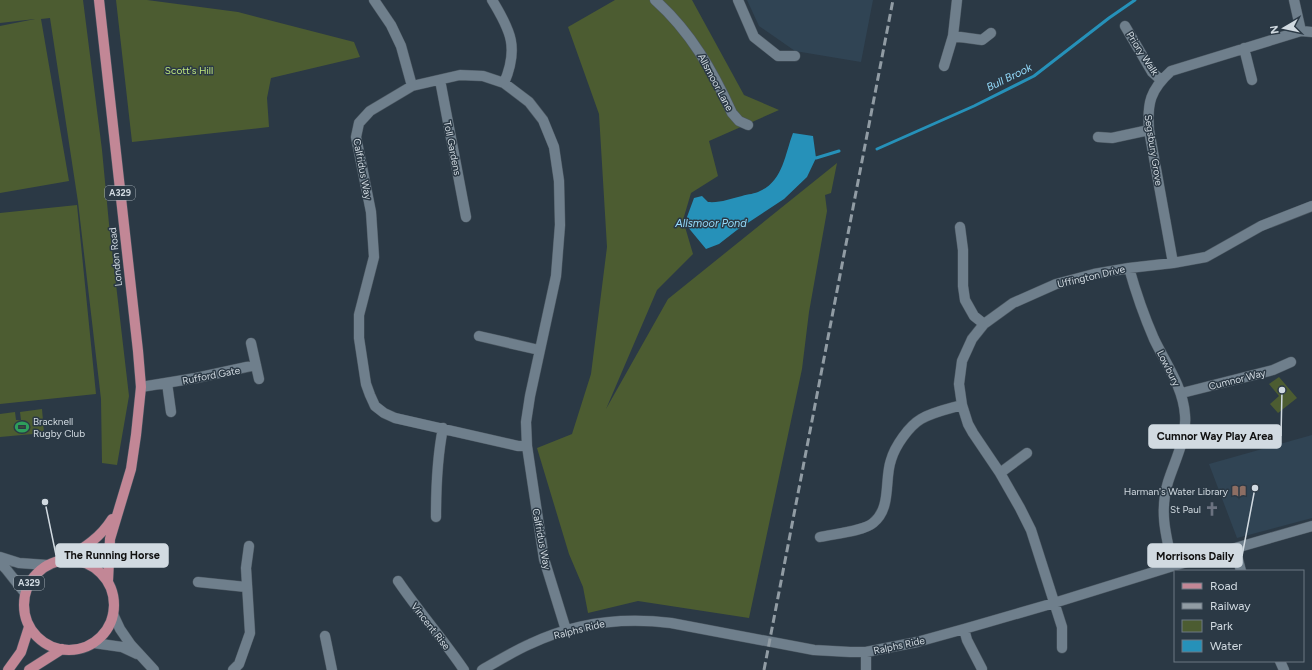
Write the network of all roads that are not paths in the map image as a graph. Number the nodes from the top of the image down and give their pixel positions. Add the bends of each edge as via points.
1 (98, 0) edge
2 (374, 0) edge
3 (492, 0) edge
4 (654, 0) edge
5 (738, 0) edge
6 (957, 0) edge
7 (1294, 0) edge
8 (1125, 26) dead end
9 (1301, 31) junction
10 (1312, 32) edge
11 (991, 33) dead end
12 (953, 36) junction
13 (1244, 48) junction
14 (795, 56) dead end
15 (944, 66) dead end
16 (440, 80) junction
17 (1160, 80) junction
18 (1252, 80) dead end
19 (504, 83) junction
20 (412, 86) junction
21 (748, 125) dead end
22 (1149, 130) junction
23 (1098, 137) dead end
24 (1312, 206) edge
25 (466, 216) dead end
26 (960, 227) dead end
27 (1173, 263) junction
28 (1129, 268) junction
29 (984, 324) junction
30 (479, 336) dead end
31 (251, 343) dead end
32 (539, 350) junction
33 (1291, 362) dead end
34 (256, 366) junction
35 (259, 379) dead end
36 (167, 383) junction
37 (141, 387) junction
38 (1182, 393) junction
39 (962, 405) junction
40 (171, 412) dead end
41 (442, 428) junction
42 (527, 446) junction
43 (1027, 453) dead end
44 (1000, 473) junction
45 (118, 510) junction
46 (436, 517) dead end
47 (1312, 526) edge
48 (820, 537) dead end
49 (249, 546) dead end
50 (1235, 548) junction
51 (0, 557) edge
52 (66, 559) junction
53 (0, 563) edge
54 (47, 565) junction
55 (1173, 566) junction
56 (1242, 570) edge
57 (108, 581) junction
58 (398, 581) dead end
59 (198, 582) dead end
60 (246, 587) junction
61 (25, 593) junction
62 (1054, 603) junction
63 (113, 614) junction
64 (29, 627) junction
65 (964, 629) junction
66 (566, 630) junction
67 (325, 636) dead end
68 (94, 642) junction
69 (1062, 648) dead end
70 (62, 650) junction
71 (866, 652) junction
72 (142, 656) junction
73 (982, 669) dead end
74 (8, 670) edge
75 (28, 670) edge
76 (154, 670) edge
77 (233, 670) edge
78 (332, 670) edge
79 (464, 670) edge
80 (482, 670) edge
81 (866, 670) edge

1 - 37 main road, London Road / A329
2 - 20 street via 391,25 401,46
3 - 19 street via 506,22 512,49 511,68
4 - 21 street, Allsmoor Lane via 670,14 701,53 732,113 739,121
5 - 14 street via 754,38 778,56
6 - 12 street
7 - 9 street
8 - 17 street, Priory Walk via 1152,72
9 - 10 street, Segsbury Grove
9 - 13 street, Segsbury Grove
11 - 12 street via 982,40
12 - 15 street
13 - 17 street, Segsbury Grove via 1171,70
13 - 18 street
16 - 19 street, Calfridus Way via 460,76 483,76
16 - 20 street, Calfridus Way
16 - 25 street, Toll Gardens
17 - 22 street, Segsbury Grove via 1148,109
19 - 32 street, Calfridus Way via 529,102 543,120 554,147 559,181 560,225 556,276
20 - 41 street, Calfridus Way via 370,111 359,123 356,137 371,212 374,257 359,315 359,338 366,384 375,406 396,418
22 - 23 street via 1112,138
22 - 27 street, Segsbury Grove
24 - 27 street, Uffington Drive via 1261,226 1206,257
26 - 29 street via 965,300 974,316
27 - 28 street, Uffington Drive
28 - 29 street, Uffington Drive via 1056,284 1013,303
28 - 38 street, Lowbury via 1138,302
29 - 39 street, Uffington Drive via 972,339 962,361 959,384
30 - 32 street
31 - 34 street
32 - 42 street, Calfridus Way via 526,422
33 - 38 street, Cumnor Way via 1273,370
34 - 35 street
34 - 36 street, Rufford Gate
36 - 37 street, Rufford Gate
36 - 40 street
37 - 45 main road, London Road / A329 via 133,458
38 - 55 street, Lowbury via 1184,433 1168,483 1163,514
39 - 44 street, Uffington Drive via 973,433
39 - 48 street via 920,419 906,432 891,460 886,497 881,514 873,524
41 - 42 street, Calfridus Way
41 - 46 street via 438,456
42 - 66 street, Calfridus Way via 544,559
43 - 44 street
44 - 62 street, Uffington Drive via 1031,530
45 - 52 main road, London Road / A329 via 98,537
45 - 57 main road, London Road / A329 via 110,539
47 - 50 street, Ralphs Ride
49 - 60 street
50 - 55 street, Ralphs Ride
50 - 56 street
51 - 54 street via 19,563
52 - 54 main road, A329
52 - 57 main road, A329 via 91,564
53 - 61 street
54 - 61 main road, A329 via 34,575
55 - 62 street, Ralphs Ride
57 - 63 main road, A329
58 - 79 street, Vincent Rise
59 - 60 street
60 - 77 street via 250,633 239,664
61 - 64 main road, A329 via 24,604
62 - 65 street, Ralphs Ride
62 - 69 street, Uffington Drive via 1062,627
63 - 68 main road, A329 via 104,634
63 - 72 street via 126,638
64 - 70 main road, A329 via 44,643
64 - 74 main road via 21,652
65 - 71 street, Ralphs Ride
65 - 73 street
66 - 71 street, Ralphs Ride via 600,623 648,620 814,650
66 - 80 street, Ralphs Ride via 531,644
67 - 78 street
68 - 70 main road, A329 via 80,649
68 - 72 street via 122,646
70 - 75 main road, A329
71 - 81 street
72 - 76 street

